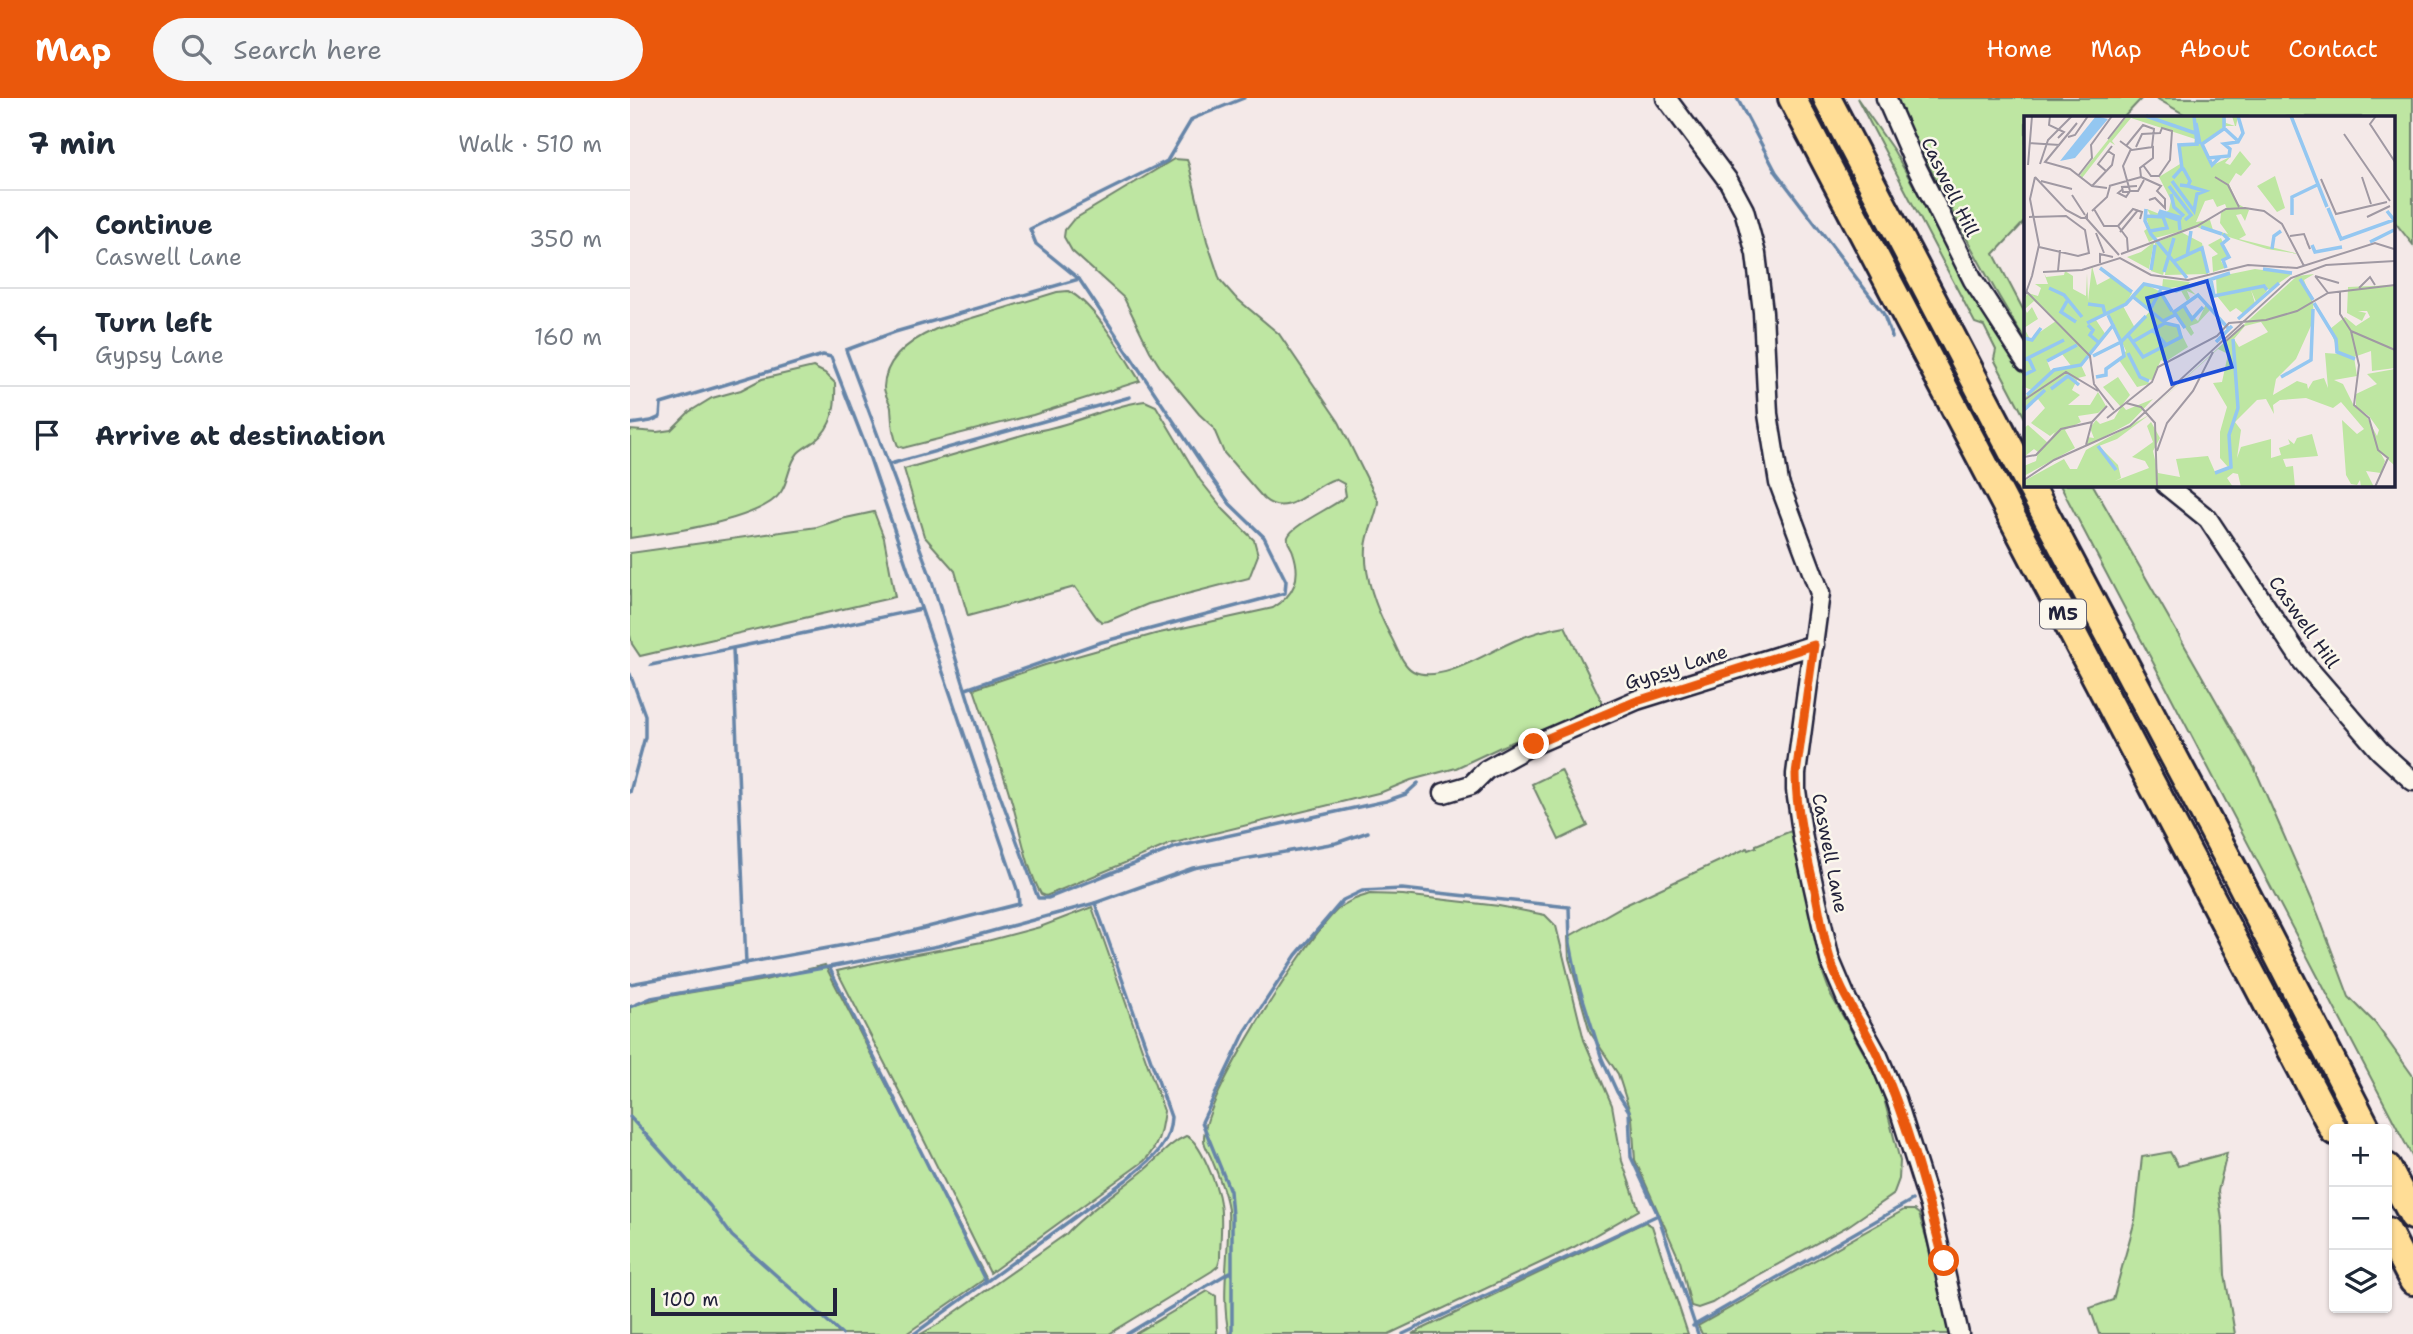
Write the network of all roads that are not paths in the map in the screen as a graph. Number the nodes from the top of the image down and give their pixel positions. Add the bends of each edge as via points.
1 (1666, 98) edge
2 (1791, 98) edge
3 (1827, 98) edge
4 (1886, 98) edge
5 (2024, 359) edge
6 (2024, 474) edge
7 (2031, 486) edge
8 (2167, 486) edge
9 (1814, 645) junction
10 (2413, 781) edge
11 (1444, 793) dead end
12 (2330, 1124) edge
13 (2364, 1124) edge
14 (2392, 1176) edge
15 (2413, 1216) edge
16 (2392, 1241) edge
17 (2413, 1281) edge
18 (1959, 1334) edge

1 - 9 street, Caswell Lane via 1729,182 1744,210 1756,254 1779,482 1820,593
2 - 12 highway, M5
3 - 6 highway
4 - 5 street, Caswell Hill via 1973,280
7 - 13 highway, M5
8 - 10 street, Caswell Hill via 2208,519 2302,661 2380,751
9 - 11 street, Gypsy Lane via 1637,701 1534,744 1486,770 1471,785
9 - 18 street, Caswell Lane via 1796,774 1804,839 1830,960 1896,1099 1930,1206
14 - 15 highway
16 - 17 highway

